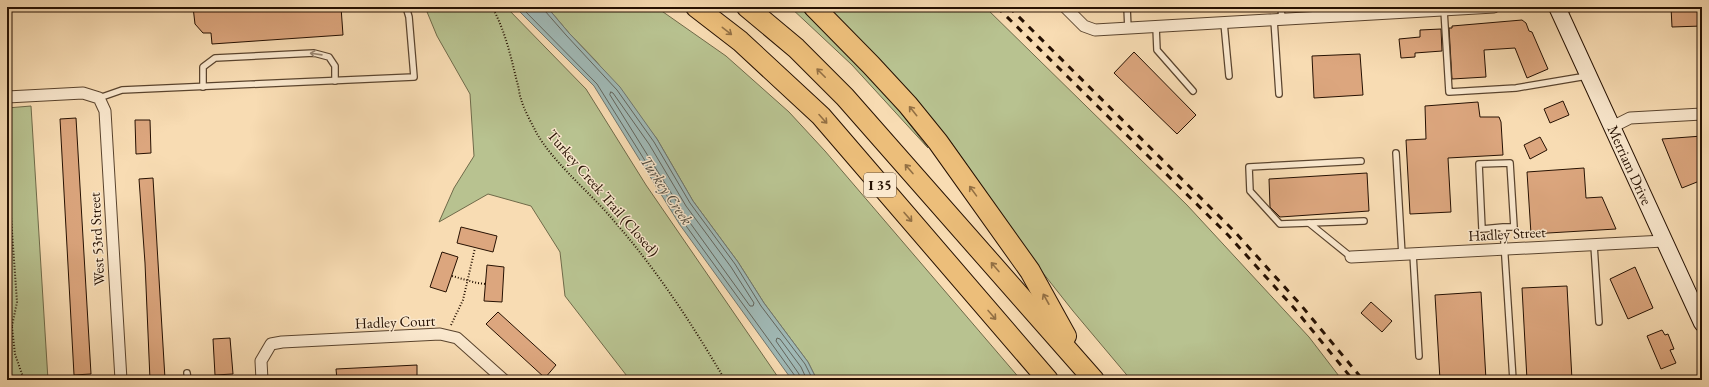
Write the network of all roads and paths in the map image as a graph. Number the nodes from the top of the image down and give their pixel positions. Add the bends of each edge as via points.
1 (406, 7) edge
2 (492, 7) edge
3 (696, 7) edge
4 (748, 7) edge
5 (814, 7) edge
6 (1065, 7) edge
7 (1127, 7) edge
8 (1281, 7) edge
9 (1494, 7) edge
10 (1563, 9) edge
11 (1400, 10) edge
12 (1444, 10) junction
13 (1278, 20) junction
14 (1224, 23) junction
15 (1156, 27) junction
16 (1128, 29) junction
17 (1229, 76) dead end
18 (1588, 76) junction
19 (335, 81) junction
20 (203, 87) junction
21 (1193, 91) dead end
22 (1279, 94) dead end
23 (7, 97) edge
24 (99, 98) junction
25 (1702, 114) edge
26 (1612, 127) junction
27 (1396, 153) dead end
28 (7, 161) edge
29 (1361, 161) dead end
30 (1364, 220) dead end
31 (1309, 223) junction
32 (1503, 227) junction
33 (1664, 241) junction
34 (1594, 245) junction
35 (475, 248) dead end
36 (1505, 249) junction
37 (1407, 255) junction
38 (1351, 258) joint
39 (452, 276) dead end
40 (468, 282) junction
41 (486, 284) dead end
42 (1697, 302) edge
43 (1599, 322) dead end
44 (1702, 323) edge
45 (12, 326) junction
46 (7, 335) edge
47 (448, 336) junction
48 (1419, 356) dead end
49 (187, 373) dead end
50 (1089, 375) edge
51 (24, 380) edge
52 (121, 380) edge
53 (188, 380) edge
54 (262, 380) edge
55 (504, 380) edge
56 (725, 380) edge
57 (1048, 380) edge
58 (1513, 380) edge

1 - 19 lane via 414,77
2 - 56 path, Turkey Creek Trail (Closed) via 499,18 521,100 537,133 562,166 590,193 658,274
3 -> 57 highway, I 35 via 740,41 821,116
50 -> 4 highway, I 35 via 845,97 796,48
50 -> 5 highway via 1030,271 938,142 908,105
6 - 16 street via 1084,26 1095,30
7 - 16 lane
8 - 13 lane
9 - 12 street
10 - 18 main road, Merriam Drive
11 - 12 street
11 - 13 street
12 - 18 lane via 1449,92 1516,88
13 - 14 street
13 - 22 lane
14 - 15 street
14 - 17 lane
15 - 16 street
15 - 21 lane via 1157,50
18 - 26 main road, Merriam Drive
19 - 20 lane
19 -> 20 lane via 335,66 329,57 314,53 215,58 203,66
20 - 24 lane via 122,90
23 - 24 street via 83,93
24 - 52 street, West 53rd Street via 105,111
25 - 26 street via 1630,118
26 - 33 main road, Merriam Drive
27 - 37 lane
28 - 45 path via 17,302
29 - 31 lane via 1249,167 1250,192 1280,224
30 - 31 lane
31 - 38 lane
32 - 32 lane via 1514,227 1510,163 1479,164 1482,229
32 - 36 lane
33 - 34 street, Hadley Street
33 - 42 main road, Merriam Drive
34 - 36 street, Hadley Street
34 - 43 lane
35 - 40 path
36 - 37 street, Hadley Street
36 - 58 lane
37 - 38 street, Hadley Street
37 - 48 lane
39 - 40 path
40 - 41 path
40 - 47 path
42 - 44 main road, Merriam Drive
45 - 46 path
45 - 51 path via 15,354
47 - 54 street, Hadley Court via 434,334 271,344 261,361
47 - 55 street, Hadley Court via 457,338
49 - 53 lane

